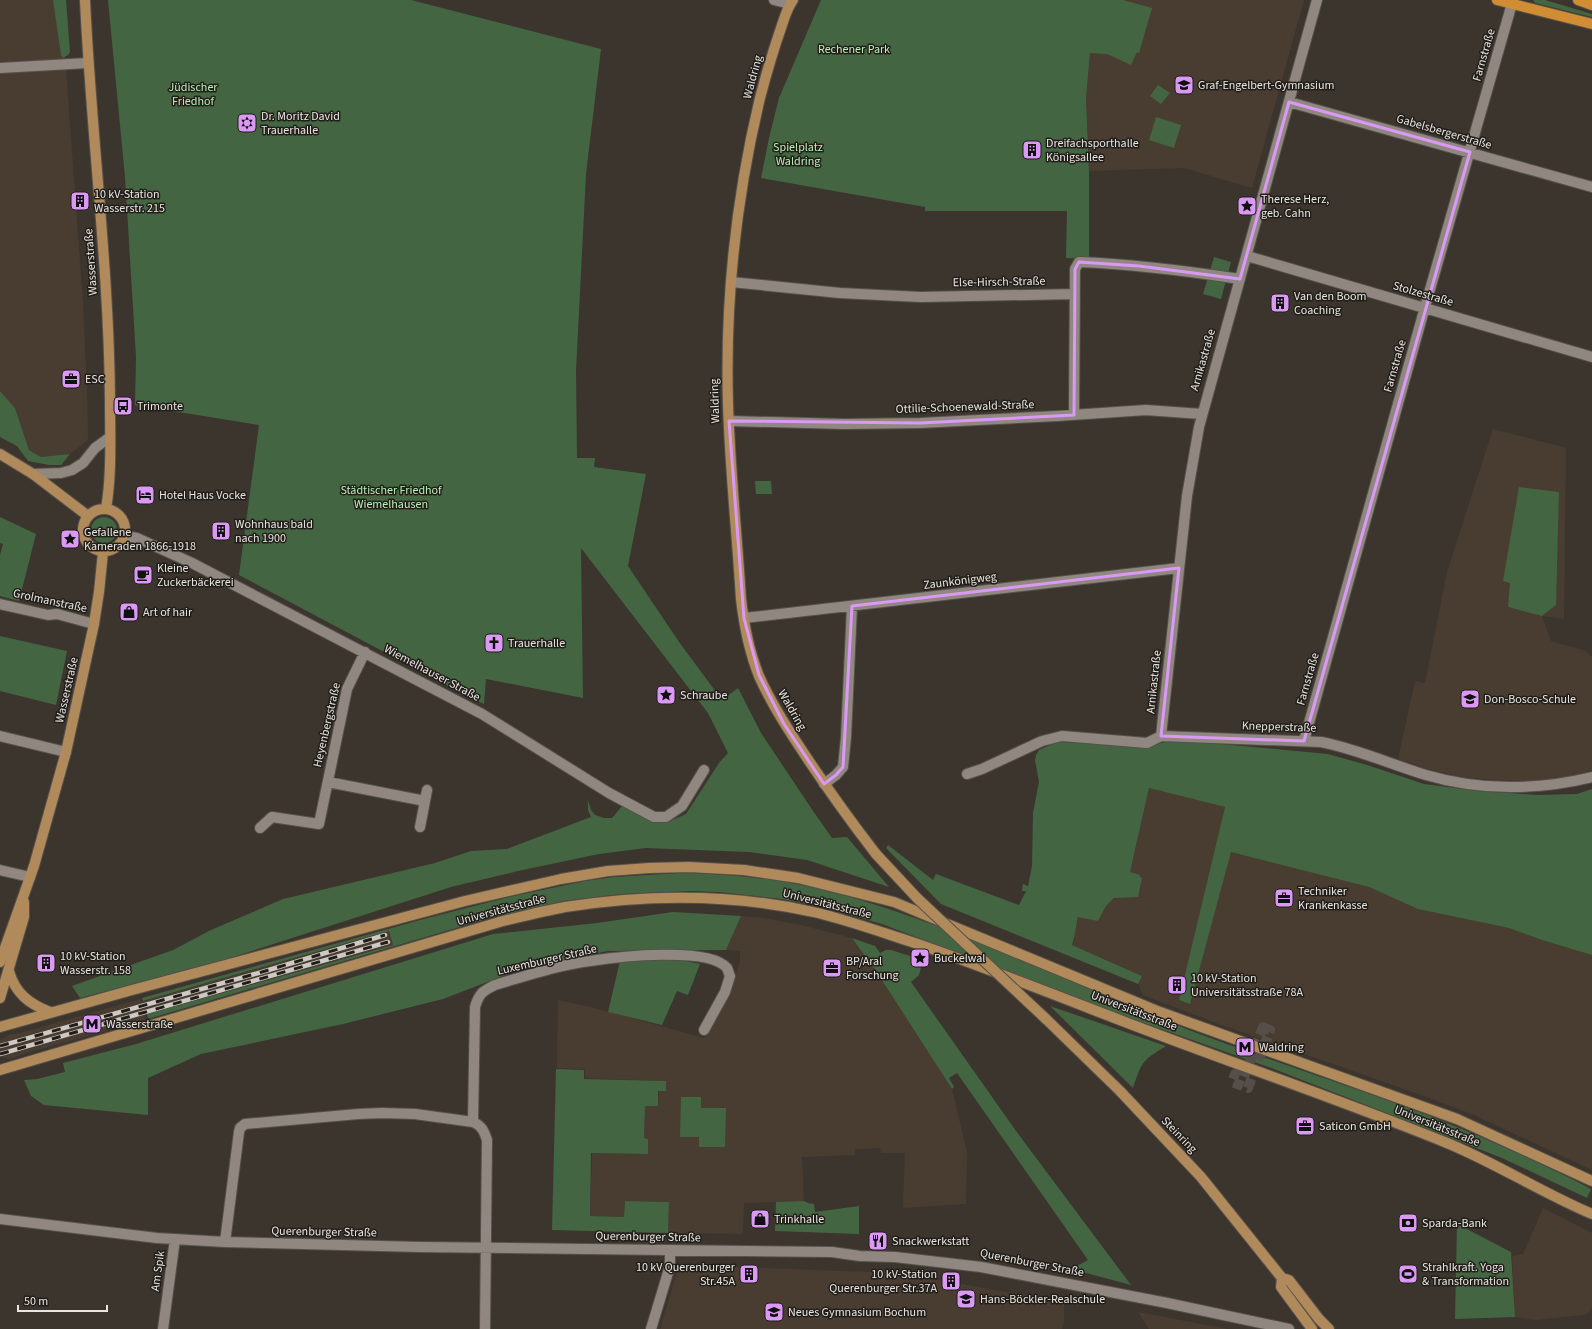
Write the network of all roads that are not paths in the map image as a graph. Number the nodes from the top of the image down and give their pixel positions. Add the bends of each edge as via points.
1 (85, 0) edge
2 (774, 0) edge
3 (1317, 0) edge
4 (1497, 0) edge
5 (1578, 0) edge
6 (791, 1) edge
7 (1513, 2) edge
8 (1592, 4) edge
9 (1592, 24) edge
10 (88, 63) junction
11 (0, 68) edge
12 (1288, 102) junction
13 (1470, 152) junction
14 (1592, 187) edge
15 (1247, 256) junction
16 (1240, 279) junction
17 (731, 282) junction
18 (1074, 294) junction
19 (1425, 308) junction
20 (1592, 357) edge
21 (1202, 414) junction
22 (1074, 415) junction
23 (729, 421) junction
24 (110, 437) junction
25 (0, 454) edge
26 (33, 474) junction
27 (106, 509) junction
28 (88, 516) junction
29 (125, 536) junction
30 (103, 552) junction
31 (1179, 568) junction
32 (0, 604) edge
33 (852, 606) junction
34 (744, 618) junction
35 (94, 624) junction
36 (365, 652) junction
37 (0, 736) edge
38 (1161, 736) junction
39 (1304, 741) junction
40 (66, 752) junction
41 (704, 770) dead end
42 (967, 774) dead end
43 (1592, 777) edge
44 (328, 782) junction
45 (824, 784) junction
46 (427, 790) dead end
47 (425, 801) junction
48 (420, 827) dead end
49 (260, 828) dead end
50 (0, 870) edge
51 (30, 877) junction
52 (23, 896) junction
53 (0, 962) edge
54 (9, 970) junction
55 (0, 998) edge
56 (50, 1012) junction
57 (1046, 1019) joint
58 (0, 1027) edge
59 (704, 1030) dead end
60 (0, 1070) edge
61 (473, 1122) junction
62 (1592, 1181) edge
63 (1592, 1214) edge
64 (0, 1219) edge
65 (175, 1239) junction
66 (225, 1242) junction
67 (485, 1248) junction
68 (670, 1250) junction
69 (1282, 1278) junction
70 (163, 1329) edge
71 (485, 1329) edge
72 (651, 1329) edge
73 (1289, 1329) edge
74 (1312, 1329) edge
75 (1329, 1329) edge

1 - 10 main road, Wasserstraße
2 - 6 street
3 - 12 street, Arnikastraße
4 - 7 main road
5 - 8 main road
6 - 17 main road, Waldring via 769,65 751,138 741,194
7 - 9 main road
7 - 13 street, Farnstraße
10 - 11 street
10 - 24 main road, Wasserstraße via 108,315
12 - 13 street, Gabelsbergerstraße
12 - 15 street, Arnikastraße
13 - 14 street, Gabelsbergerstraße
13 - 19 street, Farnstraße
15 - 16 street, Arnikastraße
15 - 19 street, Stolzestraße
16 - 18 street via 1139,266 1079,262 1075,269
16 - 21 street, Arnikastraße
17 - 18 street, Else-Hirsch-Straße via 840,293 920,297
17 - 23 main road, Waldring via 728,339
18 - 22 street
19 - 20 street, Stolzestraße
19 - 39 street, Farnstraße
21 - 22 street, Ottilie-Schoenewald-Straße via 1146,410
21 - 31 street, Arnikastraße via 1187,496
22 - 23 street, Ottilie-Schoenewald-Straße via 920,423
23 - 34 main road, Waldring
24 - 26 street via 72,470
24 - 27 main road, Wasserstraße via 110,488
25 - 26 main road
26 - 28 main road
27 - 28 main road via 99,509
27 - 29 main road via 120,515 126,529
28 - 30 main road via 82,531 84,539 89,546
29 - 30 main road via 117,548
29 - 36 street, Wiemelhauser Straße via 138,538 163,549
30 - 35 main road, Wasserstraße
31 - 33 street, Zaunkönigweg
31 - 38 street, Arnikastraße
32 - 35 street, Grolmanstraße via 48,615 57,614
33 - 34 street, Zaunkönigweg
33 - 45 street via 843,767
34 - 45 main road, Waldring via 752,655 773,706
35 - 40 main road, Wasserstraße
36 - 41 street, Wiemelhauser Straße via 482,714 609,793 654,817 666,816 682,806
36 - 44 street, Heyenbergstraße via 347,689
37 - 40 street
38 - 39 street, Knepperstraße
38 - 42 street, Knepperstraße via 1147,743 1062,736 1042,741
39 - 43 street, Knepperstraße via 1341,746 1426,775 1469,785 1540,786
40 - 51 main road, Wasserstraße
44 - 47 street, Heyenbergstraße
44 - 49 street, Heyenbergstraße via 318,824 272,817
45 - 57 main road, Waldring, bridge via 876,854 918,898
46 - 47 street
47 - 48 street
50 - 51 street
51 - 52 main road, Wasserstraße
52 - 53 main road, Wasserstraße
52 - 54 main road, Wasserstraße via 24,917
54 - 55 main road, Wasserstraße
54 - 56 main road via 15,987 26,1000
56 - 58 main road, Universitätsstraße
56 - 62 main road, Universitätsstraße via 465,901 561,878 649,868 744,870 798,878 894,902 1167,1015 1457,1119
57 - 69 main road, Steinring via 1201,1177
59 - 61 street, Luxemburger Straße via 725,992 730,976 726,968 714,960 694,955 590,961 495,985 479,995 475,1007
60 - 63 main road, Universitätsstraße via 533,914 564,907 633,899 736,900 818,913 961,959 1449,1144
61 - 66 street via 415,1114 382,1113 245,1124 239,1132
61 - 67 street via 484,1131 487,1140
64 - 65 street, Querenburger Straße
65 - 66 street, Querenburger Straße
65 - 70 street, Am Spik
66 - 67 street, Querenburger Straße
67 - 68 street, Querenburger Straße
67 - 71 street
68 - 72 street via 670,1266
68 - 73 street, Querenburger Straße via 832,1252 965,1264
69 - 74 main road, Steinring via 1281,1287
69 - 75 main road, Steinring via 1289,1280

